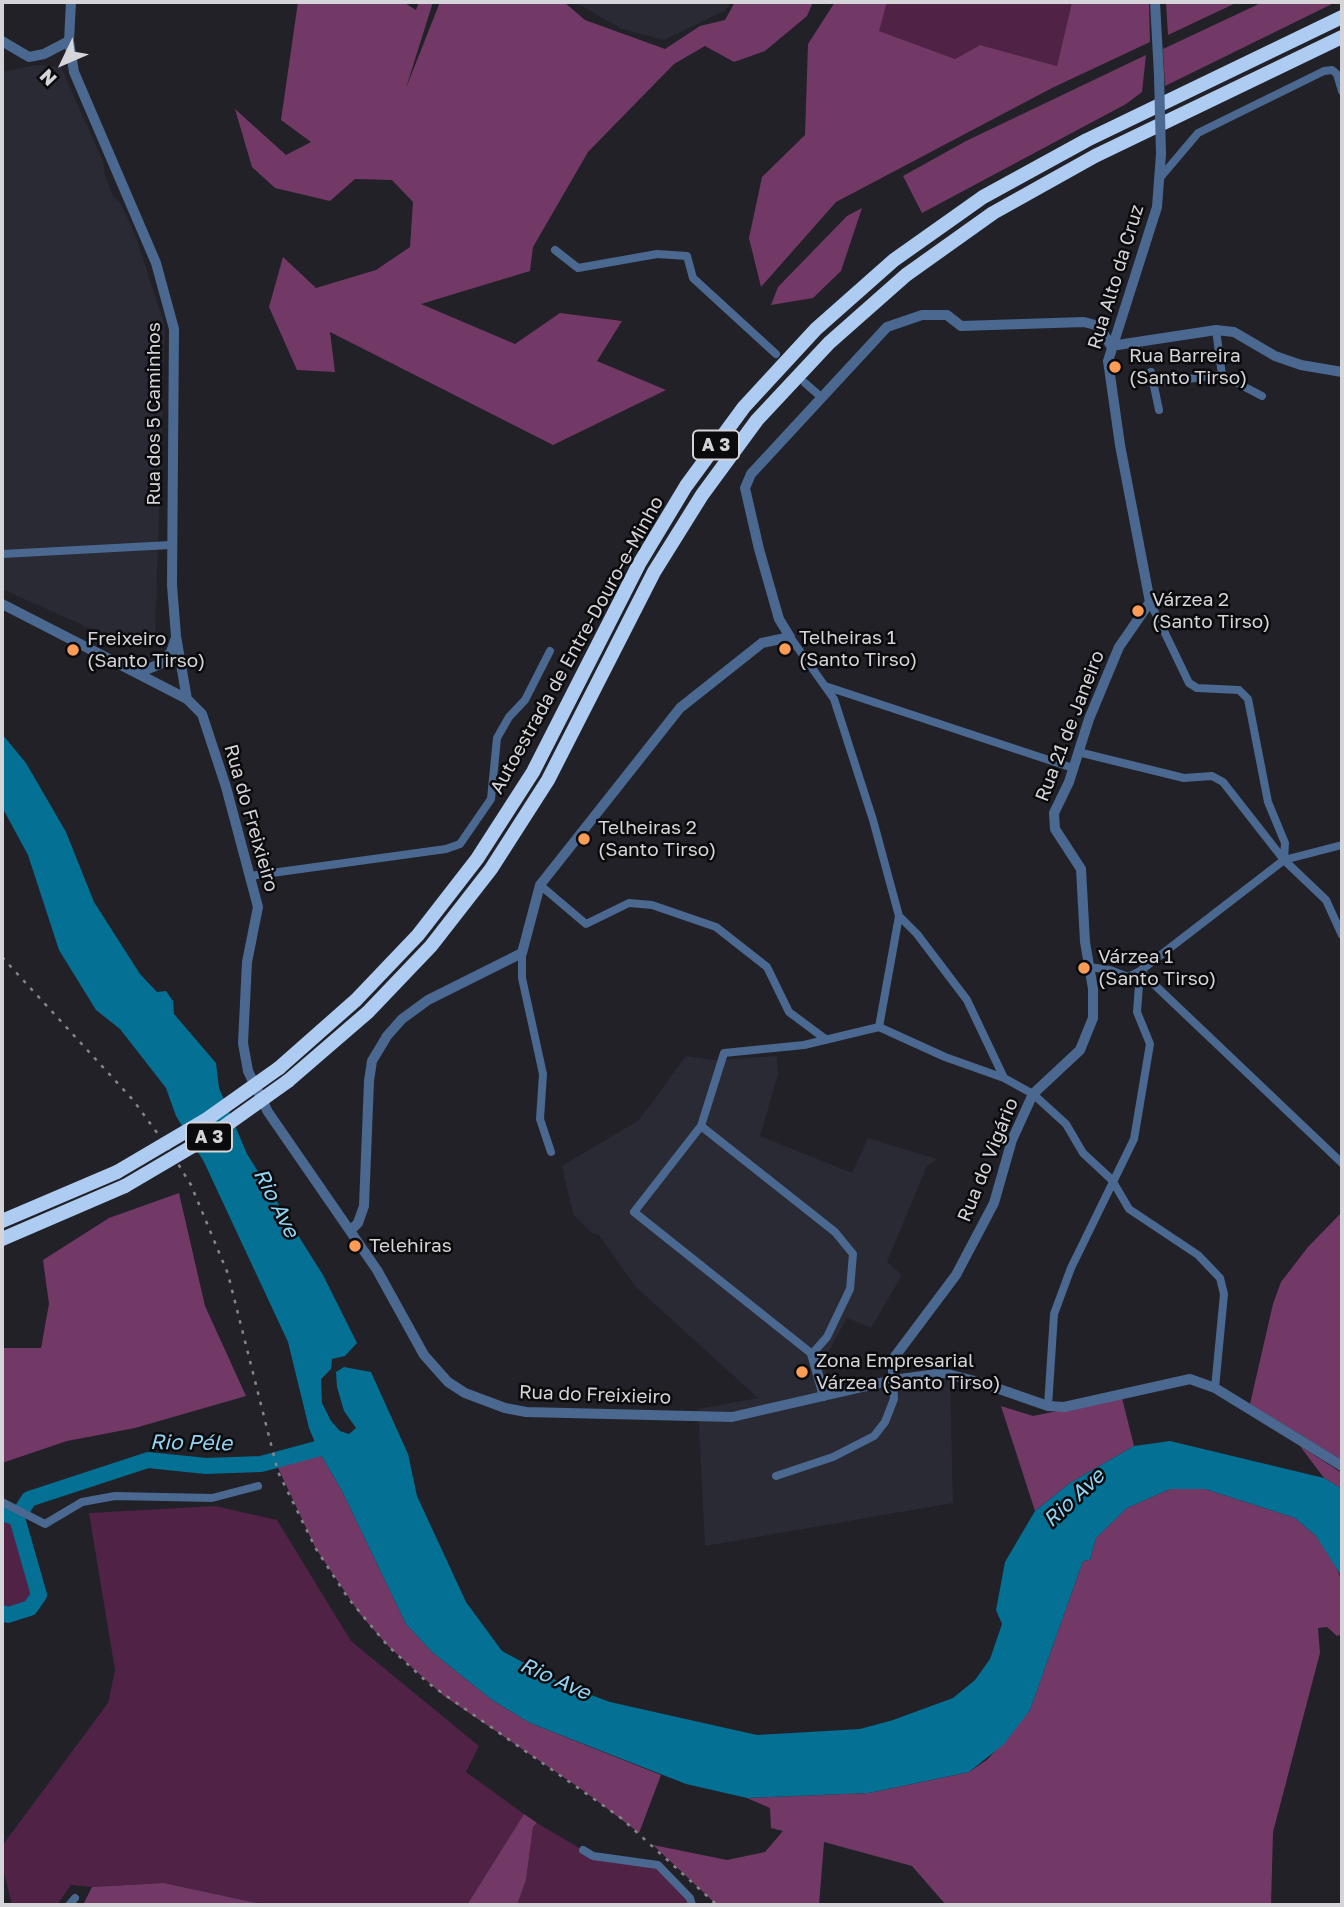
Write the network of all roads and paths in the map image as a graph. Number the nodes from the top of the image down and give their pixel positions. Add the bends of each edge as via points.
1 (71, 2) edge
2 (1155, 2) edge
3 (1342, 17) edge
4 (1342, 37) edge
5 (2, 41) edge
6 (69, 41) junction
7 (44, 54) junction
8 (71, 59) junction
9 (1342, 91) edge
10 (1159, 179) junction
11 (555, 250) dead end
12 (1216, 330) junction
13 (1111, 346) junction
14 (776, 354) dead end
15 (1151, 372) dead end
16 (1342, 372) edge
17 (1222, 375) junction
18 (805, 383) dead end
19 (1153, 383) junction
20 (1262, 396) dead end
21 (821, 397) junction
22 (1158, 410) dead end
23 (171, 545) junction
24 (2, 554) edge
25 (1150, 601) junction
26 (2, 604) edge
27 (176, 636) junction
28 (790, 637) junction
29 (551, 651) dead end
30 (138, 673) junction
31 (825, 686) junction
32 (187, 699) junction
33 (1078, 752) junction
34 (1073, 768) junction
35 (1342, 845) edge
36 (1284, 860) junction
37 (250, 876) junction
38 (540, 886) junction
39 (899, 916) junction
40 (1342, 935) edge
41 (522, 953) junction
42 (1090, 967) junction
43 (1140, 971) junction
44 (879, 1027) junction
45 (824, 1038) junction
46 (1004, 1078) junction
47 (1033, 1094) junction
48 (701, 1125) junction
49 (551, 1152) dead end
50 (1342, 1163) edge
51 (1112, 1180) junction
52 (2, 1221) edge
53 (350, 1231) junction
54 (2, 1239) edge
55 (812, 1354) junction
56 (893, 1380) junction
57 (1214, 1388) junction
58 (824, 1396) junction
59 (1048, 1406) junction
60 (1342, 1466) edge
61 (776, 1476) dead end
62 (258, 1486) dead end
63 (2, 1502) edge
64 (583, 1850) dead end
65 (692, 1905) edge

1 - 6 street, Rua dos 5 Caminhos
2 - 10 street, Rua Alto da Cruz, bridge
3 - 52 highway, Autoestrada de Entre-Douro-e-Minho / A 3, bridge via 1087,140 983,197 894,260 816,329 744,407 686,486 639,564 533,772 477,859 409,944 356,1000 278,1068 207,1119 117,1172
4 - 54 highway, Autoestrada de Entre-Douro-e-Minho / A 3, bridge via 1095,156 993,213 906,275 829,343 757,420 702,495 654,572 548,780 491,869 431,946 377,1003 288,1081 215,1133 125,1186
5 - 7 street via 29,57
6 - 7 street
6 - 8 street, Rua dos 5 Caminhos
7 - 8 street
8 - 23 street, Rua dos 5 Caminhos via 78,85 156,263 174,329
9 - 10 street via 1337,74 1324,71 1198,133
10 - 13 street, Rua Alto da Cruz via 1157,207
11 - 14 street via 578,268 657,254 687,256 693,278
12 - 13 street
12 - 16 street via 1234,332 1301,365
12 - 17 street
13 - 21 street via 1098,326 1084,322 961,326 947,315 922,314 887,327
13 - 25 street, Rua Alto da Cruz via 1108,373
15 - 19 street
17 - 19 street
17 - 20 street
18 - 21 street
19 - 22 street
21 - 28 street via 751,474 745,488 779,618
23 - 24 street
23 - 27 street, Rua dos 5 Caminhos
25 - 33 street, Rua 21 de Janeiro via 1119,647
25 - 36 street via 1189,683 1197,688 1239,690 1248,699 1268,802 1285,843
26 - 30 street
27 - 30 street via 172,652 160,664
27 - 32 street, Rua dos 5 Caminhos
28 - 31 street
28 - 38 street via 762,643 680,708
29 - 37 street via 525,700 497,738 491,799 460,844
30 - 32 street
31 - 34 street
31 - 39 street via 834,699 873,820
32 - 37 street, Rua do Freixieiro via 202,714 208,729
33 - 34 street, Rua 21 de Janeiro
33 - 36 street via 1184,778 1212,776 1229,789
34 - 42 street, Rua 21 de Janeiro via 1054,813 1055,829 1081,869
35 - 36 street
36 - 40 street via 1326,900
36 - 43 street
37 - 53 street, Rua do Freixieiro via 258,907 247,961 243,1043 248,1071 268,1112
38 - 41 street
38 - 45 street via 586,924 629,903 673,911 716,927 767,967 789,1012
39 - 44 street
39 - 46 street via 967,1000
41 - 49 street via 522,978 543,1074 540,1119
41 - 53 street via 428,1000 401,1019 387,1036 372,1061 364,1206
42 - 43 street via 1128,977
42 - 47 street, Rua 21 de Janeiro via 1093,1018 1080,1050
43 - 50 street
43 - 51 street via 1137,1012 1150,1044 1134,1139
44 - 45 street
44 - 46 street
45 - 48 street via 804,1045 724,1053
46 - 47 street
47 - 51 street via 1066,1124 1083,1153
47 - 56 street, Rua do Vigário via 1012,1140 995,1203 956,1275 893,1359
48 - 55 street via 835,1232 853,1254 850,1289 827,1337
48 - 55 street via 635,1212
51 - 57 street via 1129,1209 1198,1255 1220,1279 1224,1294
51 - 59 street via 1054,1314
53 - 58 street, Rua do Freixieiro via 424,1355 448,1382 485,1402 526,1412 732,1417
55 - 58 street
56 - 58 street, Rua do Freixieiro
56 - 59 street, Rua do Freixieiro via 944,1373
56 - 61 street, Rua do Vigário via 894,1399 886,1422 874,1436 833,1457
57 - 59 street, Rua do Freixieiro via 1191,1379 1089,1404
57 - 60 street, Rua do Freixieiro
62 - 63 street via 212,1498 115,1496 82,1502 45,1524
64 - 65 street via 593,1856 658,1865 691,1898

